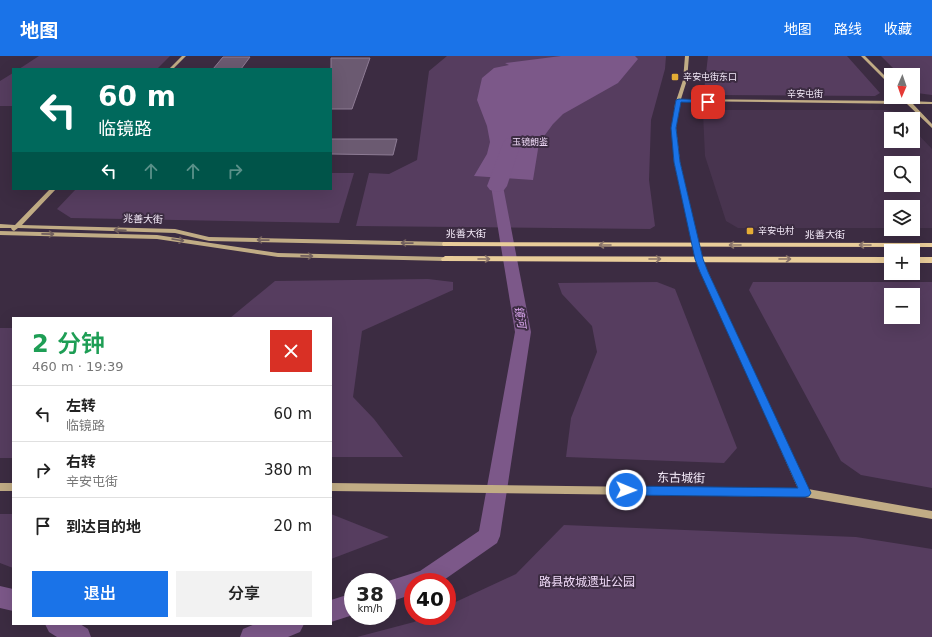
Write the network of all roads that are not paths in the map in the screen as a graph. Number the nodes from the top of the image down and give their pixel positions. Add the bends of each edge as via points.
1 (184, 56) edge
2 (687, 56) edge
3 (864, 56) edge
4 (172, 68) edge
5 (884, 77) edge
6 (679, 100) junction
7 (884, 103) edge
8 (920, 103) edge
9 (932, 103) edge
10 (909, 104) edge
11 (932, 127) edge
12 (52, 190) edge
13 (0, 226) edge
14 (16, 226) junction
15 (0, 233) edge
16 (9, 234) junction
17 (446, 244) joint
18 (696, 245) junction
19 (932, 245) edge
20 (445, 259) joint
21 (699, 259) junction
22 (884, 260) edge
23 (920, 260) edge
24 (932, 260) edge
25 (0, 487) edge
26 (12, 487) edge
27 (332, 487) edge
28 (805, 493) junction
29 (932, 515) edge

1 - 4 street
2 - 6 street via 685,80
3 - 5 street
6 - 7 street, 辛安屯街
6 - 18 street via 674,128 677,162
8 - 9 street, 辛安屯街
10 - 11 street
12 - 14 street
13 - 14 street, 兆善大街
14 - 16 street
17 -> 14 street, 兆善大街 via 208,239 175,231
15 - 16 street, 兆善大街
16 -> 20 street, 兆善大街 via 157,237 278,255
18 -> 17 main road, 兆善大街
19 -> 18 main road, 兆善大街
18 - 21 street
20 -> 21 main road, 兆善大街
21 -> 22 main road, 兆善大街
21 - 28 street
23 - 24 main road
25 - 26 street
27 - 28 street, 东古城街
28 - 29 street, 东古城街

